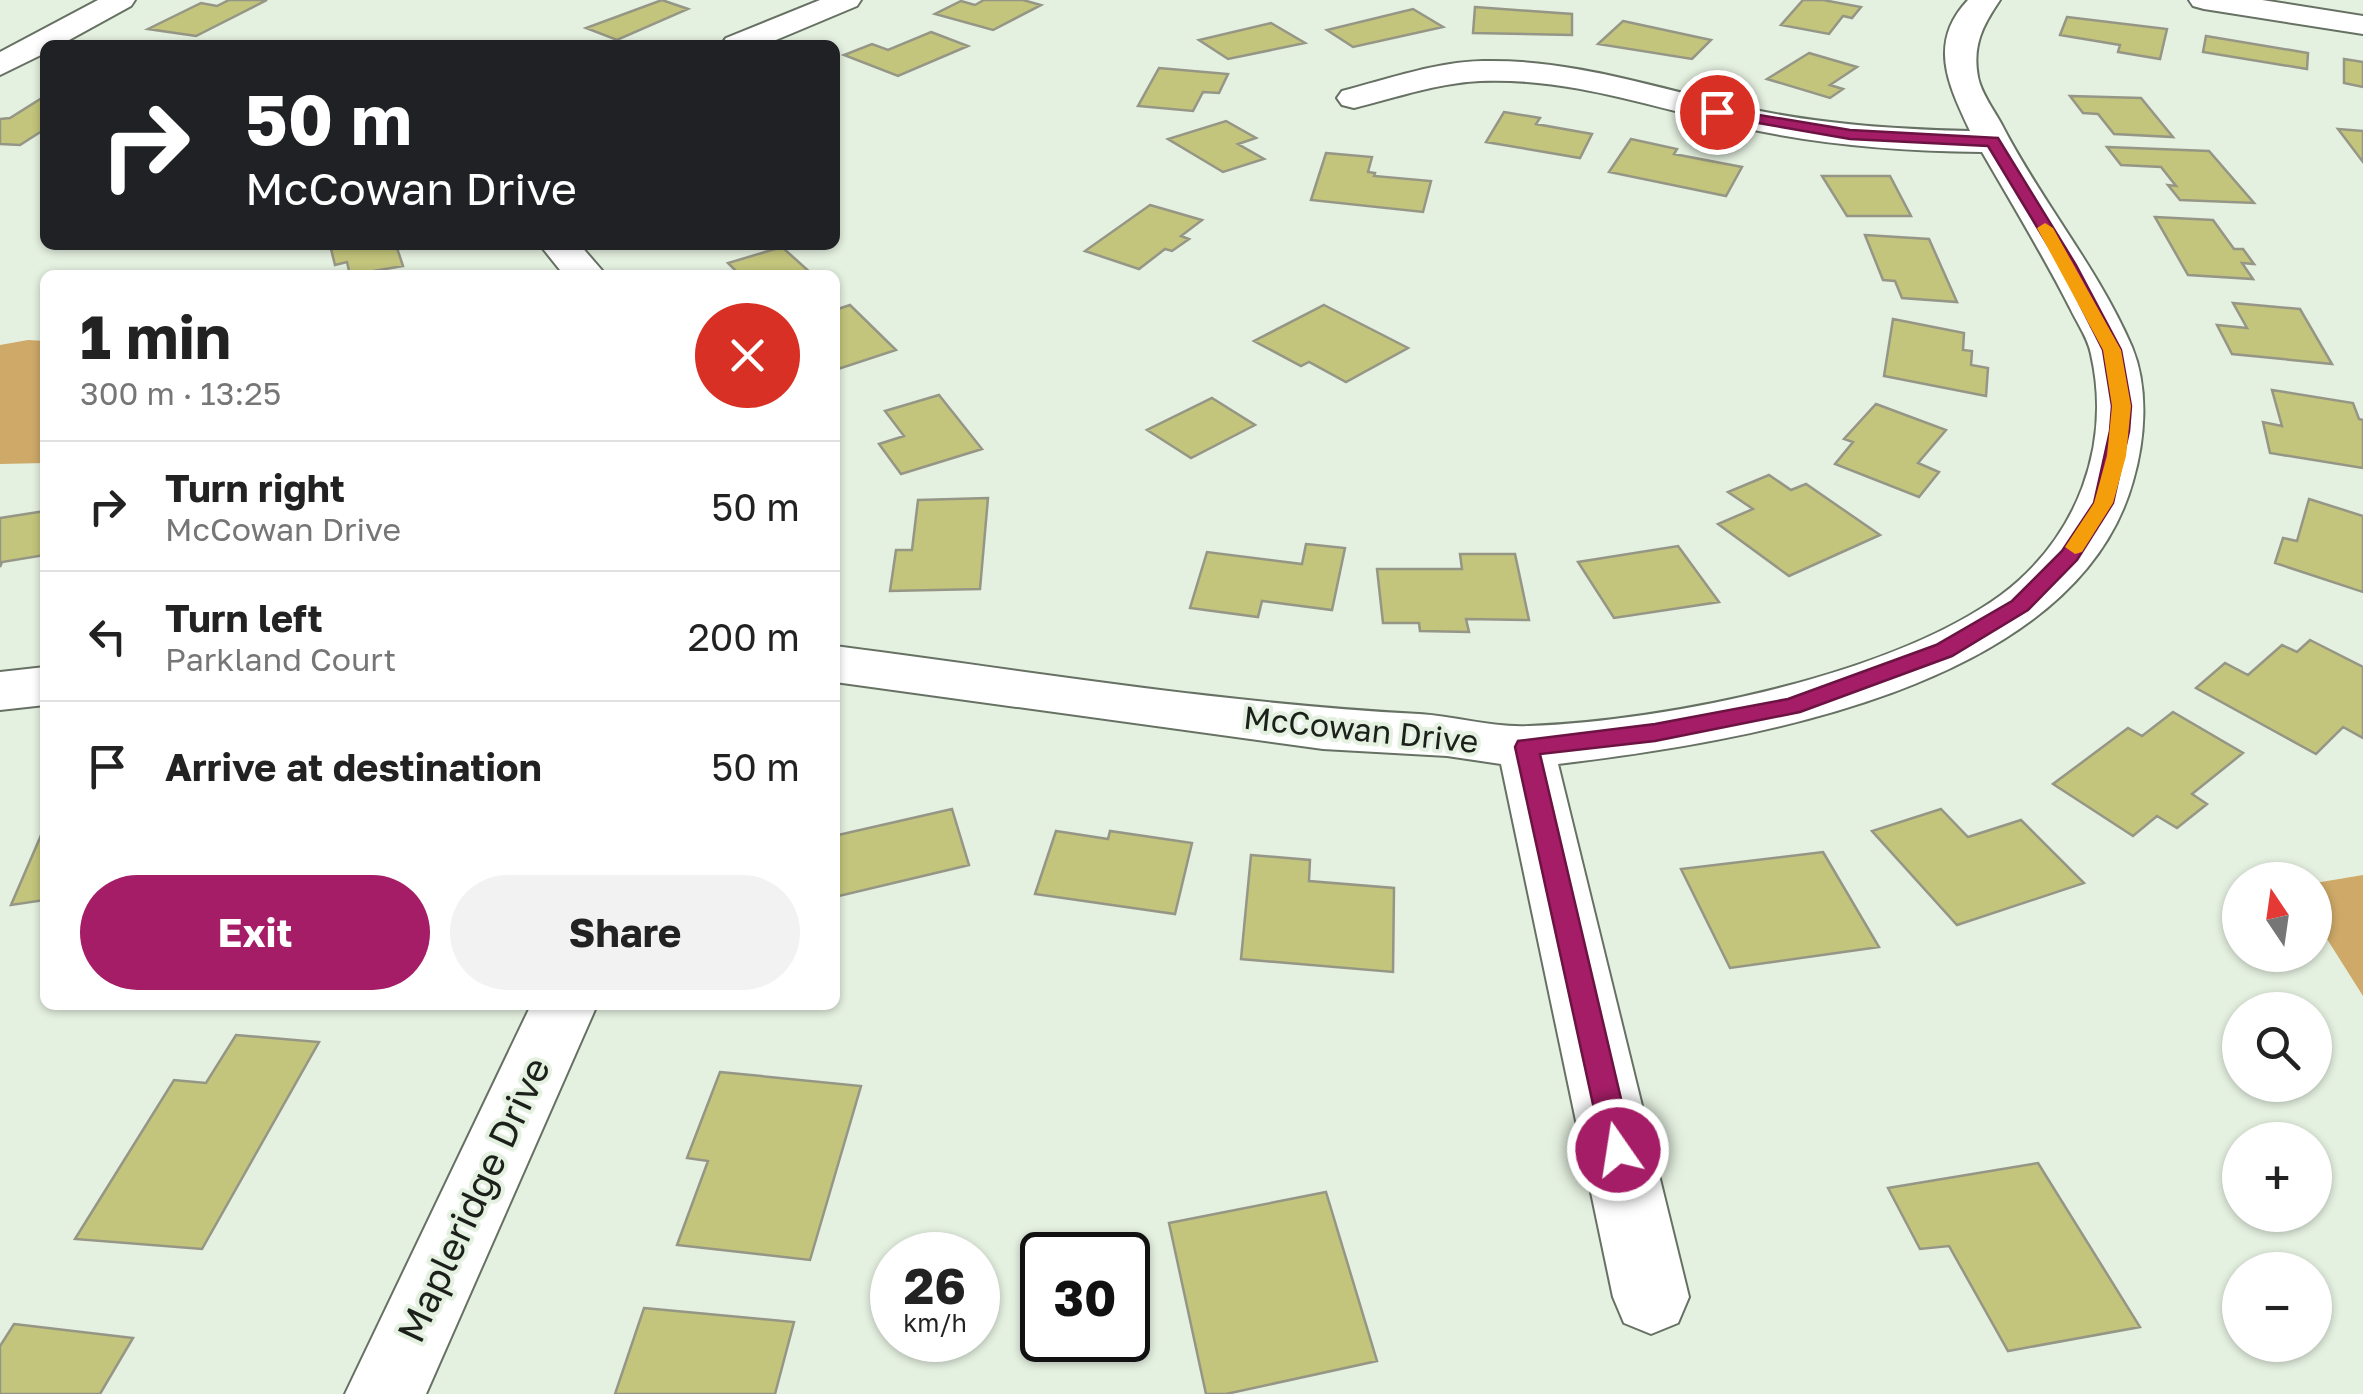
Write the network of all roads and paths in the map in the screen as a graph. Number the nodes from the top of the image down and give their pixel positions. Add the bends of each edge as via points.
1 (120, 0) edge
2 (846, 0) edge
3 (1984, 0) edge
4 (2204, 0) edge
5 (2363, 25) edge
6 (46, 40) edge
7 (749, 40) edge
8 (40, 43) edge
9 (0, 65) edge
10 (1354, 98) dead end
11 (1993, 142) junction
12 (564, 250) edge
13 (582, 270) edge
14 (840, 665) edge
15 (40, 687) edge
16 (0, 691) edge
17 (1526, 747) junction
18 (562, 1010) edge
19 (1652, 1297) dead end
20 (385, 1394) edge

1 - 6 street
2 - 7 street
3 - 11 street, McCowan Drive via 1962,44 1962,78
4 - 5 street
8 - 9 street
10 - 11 street via 1452,74 1540,73 1776,124
11 - 17 street, McCowan Drive via 2112,350 2122,406 2117,456 2104,503 2070,556 2020,606 1886,674 1792,706
12 - 13 street
14 - 17 street, McCowan Drive via 1322,729
15 - 16 street
17 - 19 street
18 - 20 street, Mapleridge Drive

